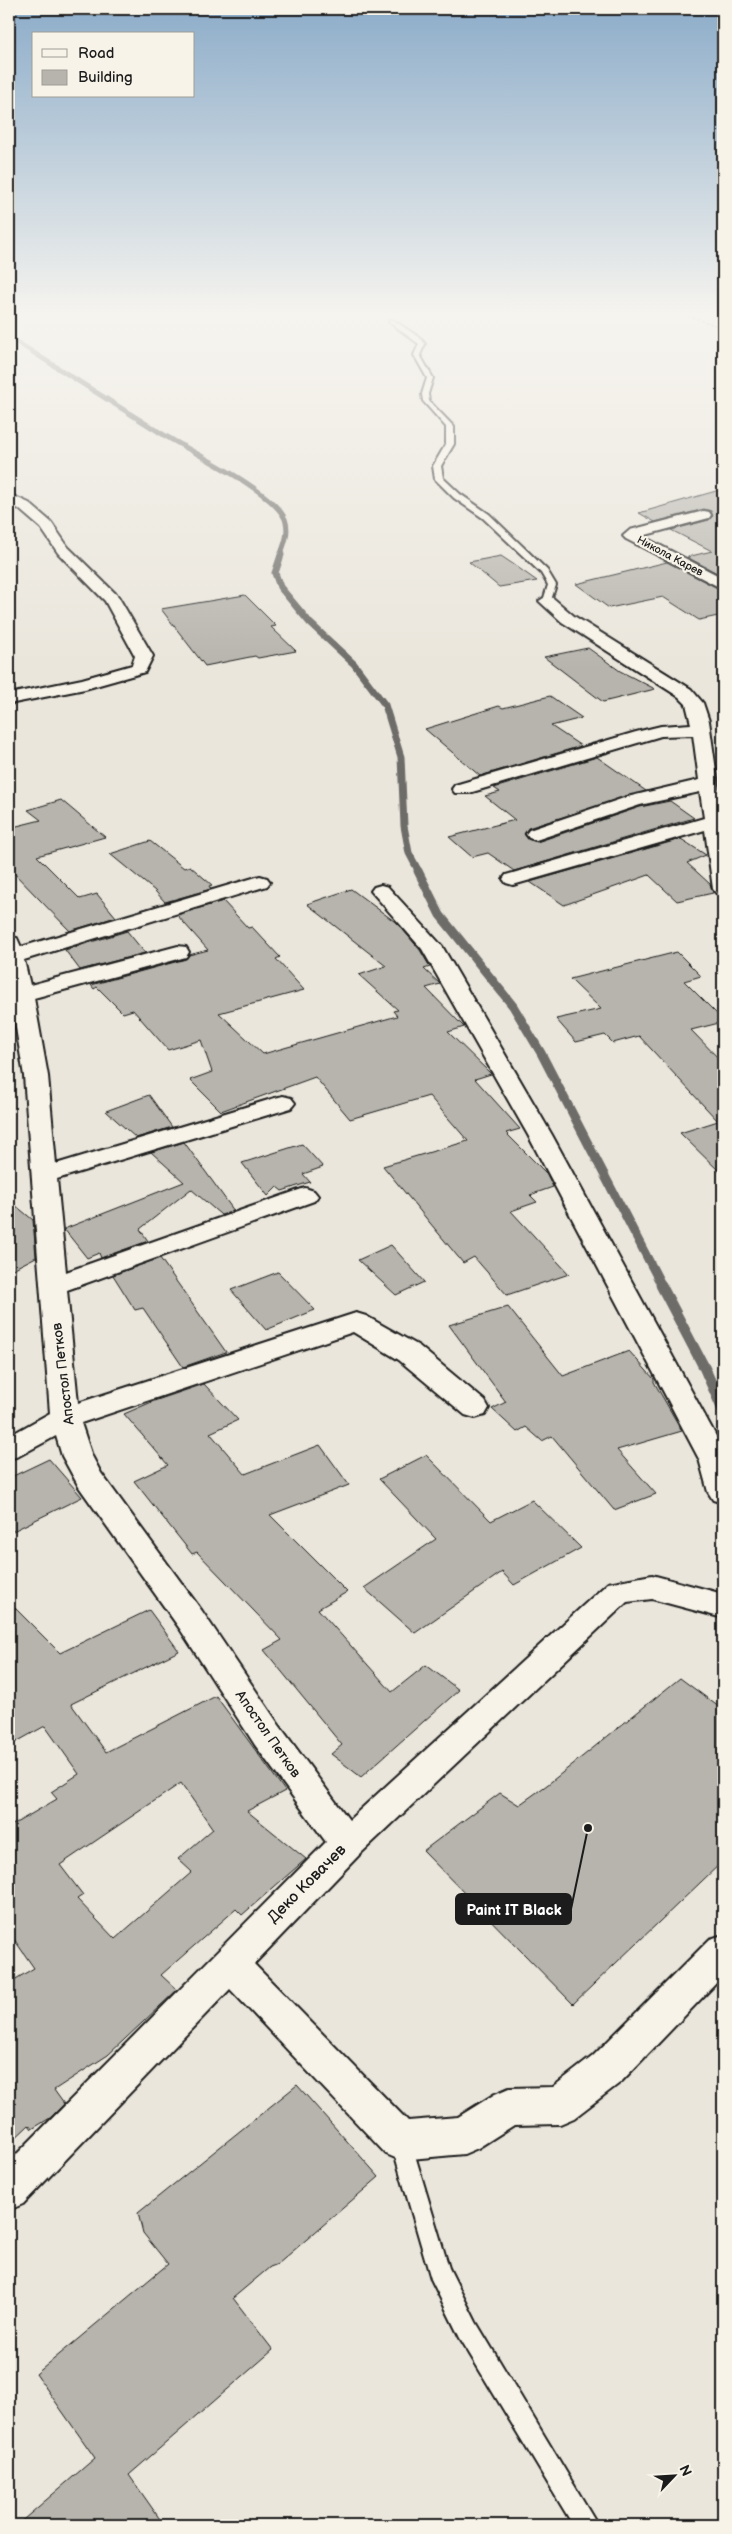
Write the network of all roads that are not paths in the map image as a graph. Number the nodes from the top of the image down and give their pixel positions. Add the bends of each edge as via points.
1 (450, 432) edge
2 (9, 498) edge
3 (704, 515) dead end
4 (723, 584) edge
5 (547, 601) joint
6 (9, 699) edge
7 (700, 729) junction
8 (708, 784) junction
9 (462, 788) dead end
10 (714, 821) junction
11 (536, 834) dead end
12 (513, 879) dead end
13 (260, 882) dead end
14 (723, 889) edge
15 (381, 891) dead end
16 (10, 946) edge
17 (178, 952) dead end
18 (22, 994) junction
19 (283, 1103) dead end
20 (45, 1175) junction
21 (305, 1196) dead end
22 (53, 1286) junction
23 (475, 1408) dead end
24 (65, 1418) junction
25 (9, 1449) edge
26 (723, 1492) edge
27 (723, 1606) edge
28 (347, 1844) junction
29 (723, 1951) edge
30 (229, 1963) junction
31 (400, 2141) junction
32 (9, 2190) edge
33 (586, 2525) edge

1 - 5 lane via 450,444 438,466 439,478 457,496 486,516 544,572 552,585
2 - 6 street via 46,525 63,550 112,599 144,656 139,668 85,684
3 - 4 street, Никола Карев via 635,532 631,536
5 - 7 street via 568,619 685,694 694,703
7 - 8 street
7 - 9 street via 642,736
8 - 10 street
8 - 11 street via 634,801
10 - 12 street
10 - 14 street
13 - 16 street
15 - 26 street via 431,946 526,1110 714,1458
16 - 18 street, Апостол Петков
17 - 18 street
18 - 20 street, Апостол Петков via 36,1076
19 - 20 street
20 - 22 street, Апостол Петков
21 - 22 street
22 - 24 street, Апостол Петков
23 - 24 street via 409,1352 356,1322
24 - 25 street
24 - 28 street, Апостол Петков via 77,1456 89,1479
27 - 28 street, Деко Ковачев via 652,1587 619,1590
28 - 30 street, Деко Ковачев
29 - 31 street via 607,2069 560,2105 509,2107 464,2135
30 - 31 street
30 - 32 street, Деко Ковачев
31 - 33 lane via 443,2280 468,2330

